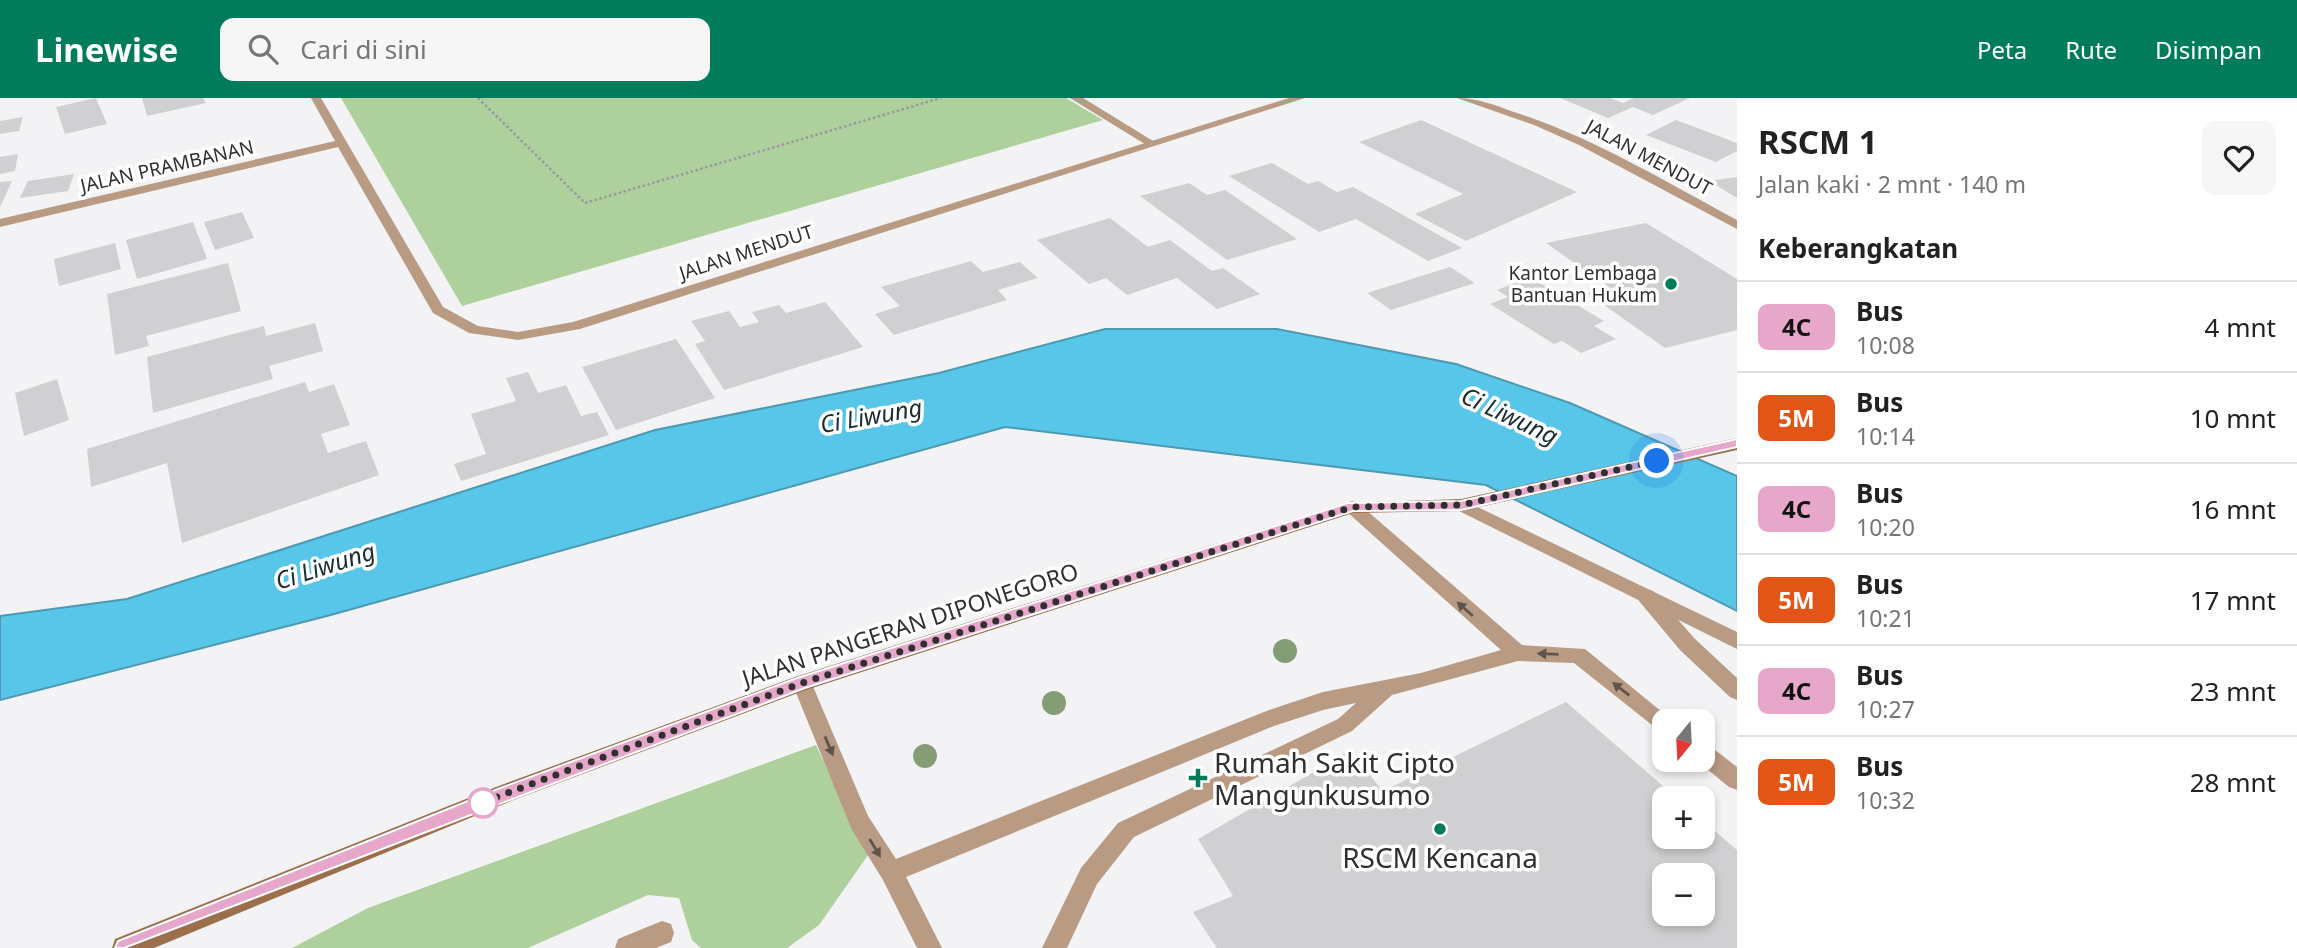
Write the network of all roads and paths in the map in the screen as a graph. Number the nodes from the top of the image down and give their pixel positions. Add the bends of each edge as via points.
1 (316, 98) edge
2 (478, 98) edge
3 (942, 98) edge
4 (1075, 98) edge
5 (1300, 98) edge
6 (1462, 98) edge
7 (343, 142) junction
8 (1152, 144) junction
9 (0, 223) edge
10 (1737, 225) edge
11 (1737, 444) edge
12 (1461, 505) junction
13 (1352, 507) junction
14 (1646, 596) junction
15 (1737, 641) edge
16 (1518, 653) junction
17 (802, 683) junction
18 (1385, 689) junction
19 (1737, 691) edge
20 (1652, 714) edge
21 (1715, 763) edge
22 (1737, 780) edge
23 (891, 872) junction
24 (662, 933) dead end
25 (138, 945) edge
26 (627, 948) edge
27 (930, 948) edge
28 (1054, 948) edge

1 - 7 street, JALAN MENDUT
2 - 3 path via 585,203
4 - 8 street
5 - 8 street, JALAN MENDUT
6 - 10 street, JALAN MENDUT via 1583,143
7 - 8 street, JALAN MENDUT via 438,310 474,330 518,335 575,326
7 - 9 street, JALAN PRAMBANAN
11 - 12 main road, JALAN PANGERAN DIPONEGORO
12 - 13 main road, JALAN PANGERAN DIPONEGORO
12 - 14 street
16 -> 13 street
13 - 17 main road, JALAN PANGERAN DIPONEGORO
14 - 15 street
14 - 19 street via 1686,644
16 - 18 street
20 -> 16 street via 1578,655
17 -> 23 street via 860,823
17 - 25 main road, JALAN PANGERAN DIPONEGORO via 504,794
18 - 23 street via 1323,701 1269,719
18 - 28 street via 1345,725 1126,830 1088,876
21 - 22 street
23 - 27 street
24 - 26 street

